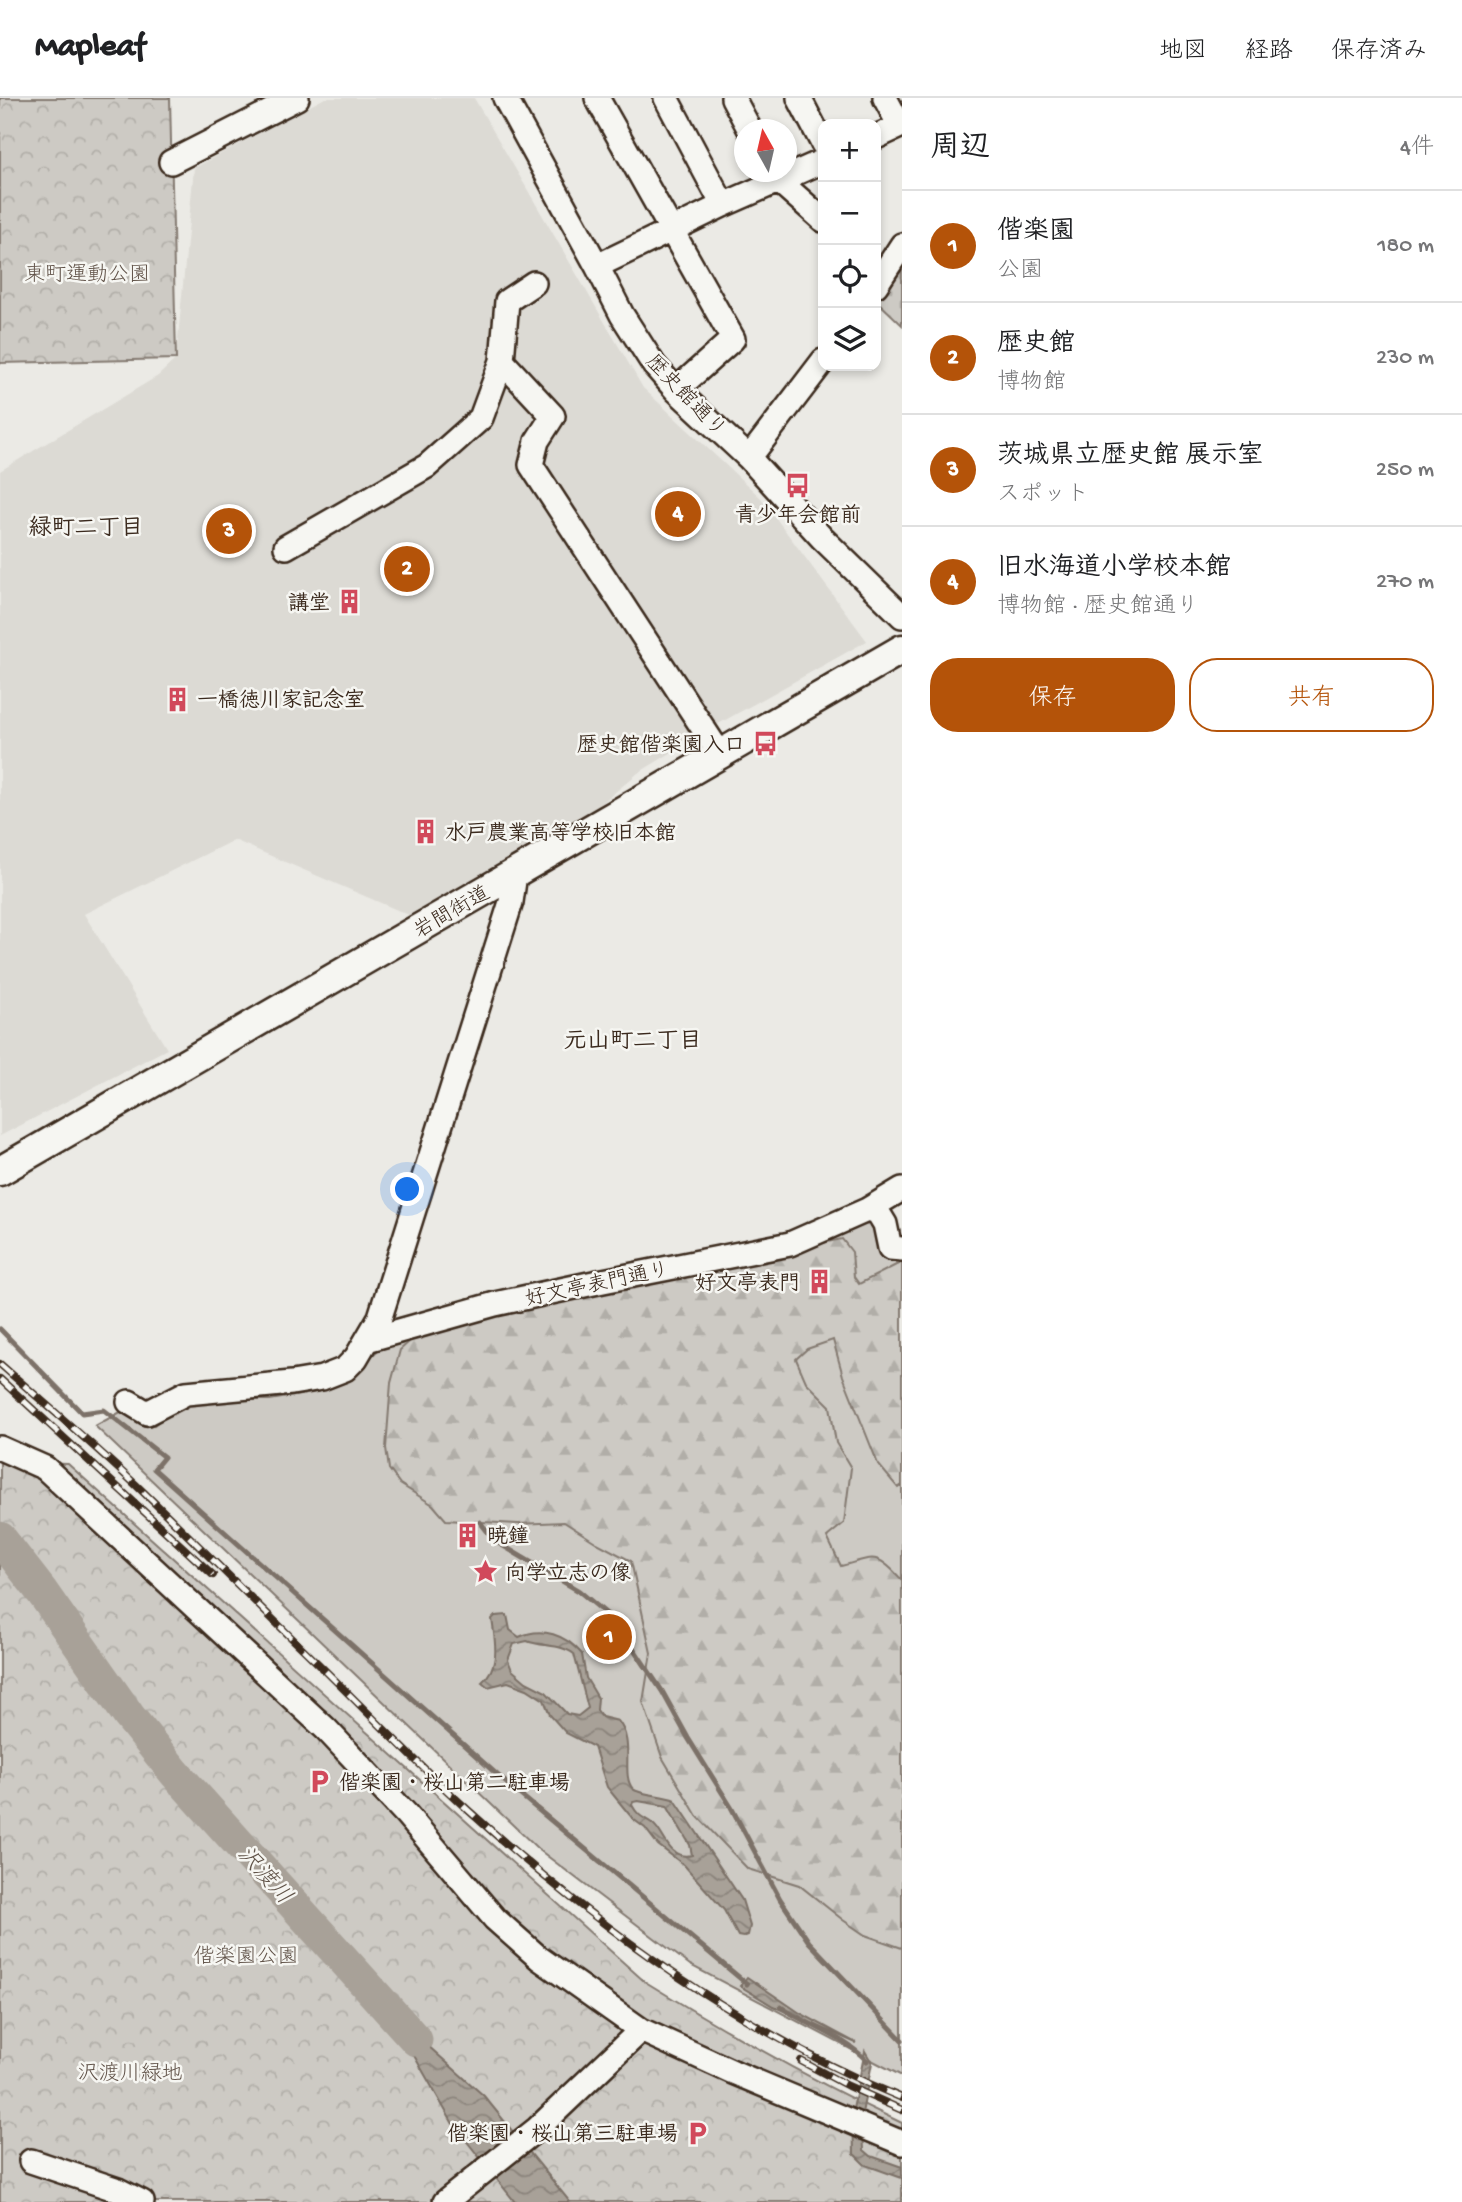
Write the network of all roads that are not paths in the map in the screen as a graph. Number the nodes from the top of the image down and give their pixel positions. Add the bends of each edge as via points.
1 (297, 98) edge
2 (505, 98) edge
3 (597, 98) edge
4 (666, 98) edge
5 (733, 98) edge
6 (799, 98) edge
7 (885, 98) edge
8 (744, 119) edge
9 (901, 125) edge
10 (818, 134) edge
11 (881, 135) edge
12 (171, 162) dead end
13 (818, 163) edge
14 (797, 169) edge
15 (765, 182) edge
16 (782, 182) edge
17 (723, 205) junction
18 (818, 215) edge
19 (670, 229) junction
20 (902, 245) edge
21 (597, 266) junction
22 (881, 272) edge
23 (534, 284) dead end
24 (502, 361) junction
25 (818, 368) edge
26 (676, 390) junction
27 (749, 458) junction
28 (286, 547) dead end
29 (902, 616) edge
30 (902, 649) edge
31 (720, 754) junction
32 (515, 874) junction
33 (0, 1171) edge
34 (902, 1189) edge
35 (874, 1206) junction
36 (902, 1249) edge
37 (367, 1340) junction
38 (129, 1402) dead end
39 (0, 1448) edge
40 (641, 2030) junction
41 (902, 2143) edge
42 (32, 2161) dead end
43 (142, 2202) edge
44 (445, 2202) edge

1 - 12 street
2 - 21 street, 歴史館通り
3 - 19 street
4 - 17 street
5 - 8 street
6 - 10 street
7 - 9 street
9 - 11 street
13 - 14 street
15 - 17 street
16 - 18 street
17 - 19 street
19 - 21 street
19 - 26 street via 733,339
20 - 22 street
21 - 26 street, 歴史館通り via 638,342
23 - 24 street via 507,301
24 - 28 street via 481,418 427,466
24 - 31 street via 553,416 537,441 531,466
25 - 27 street
26 - 27 street, 歴史館通り
27 - 29 street, 歴史館通り
30 - 31 main road, 岩間街道
31 - 32 main road, 岩間街道
32 - 33 main road, 岩間街道
32 - 37 street via 511,902 380,1317
34 - 35 street, 好文亭表門通り
35 - 36 street via 885,1224 890,1248
35 - 37 street, 好文亭表門通り via 790,1244 495,1304
37 - 38 street via 345,1369 322,1378 186,1393 147,1413
39 - 40 street via 45,1468 66,1486 326,1729 495,1919 539,1958
40 - 41 street
40 - 44 street via 537,2130
42 - 43 street

